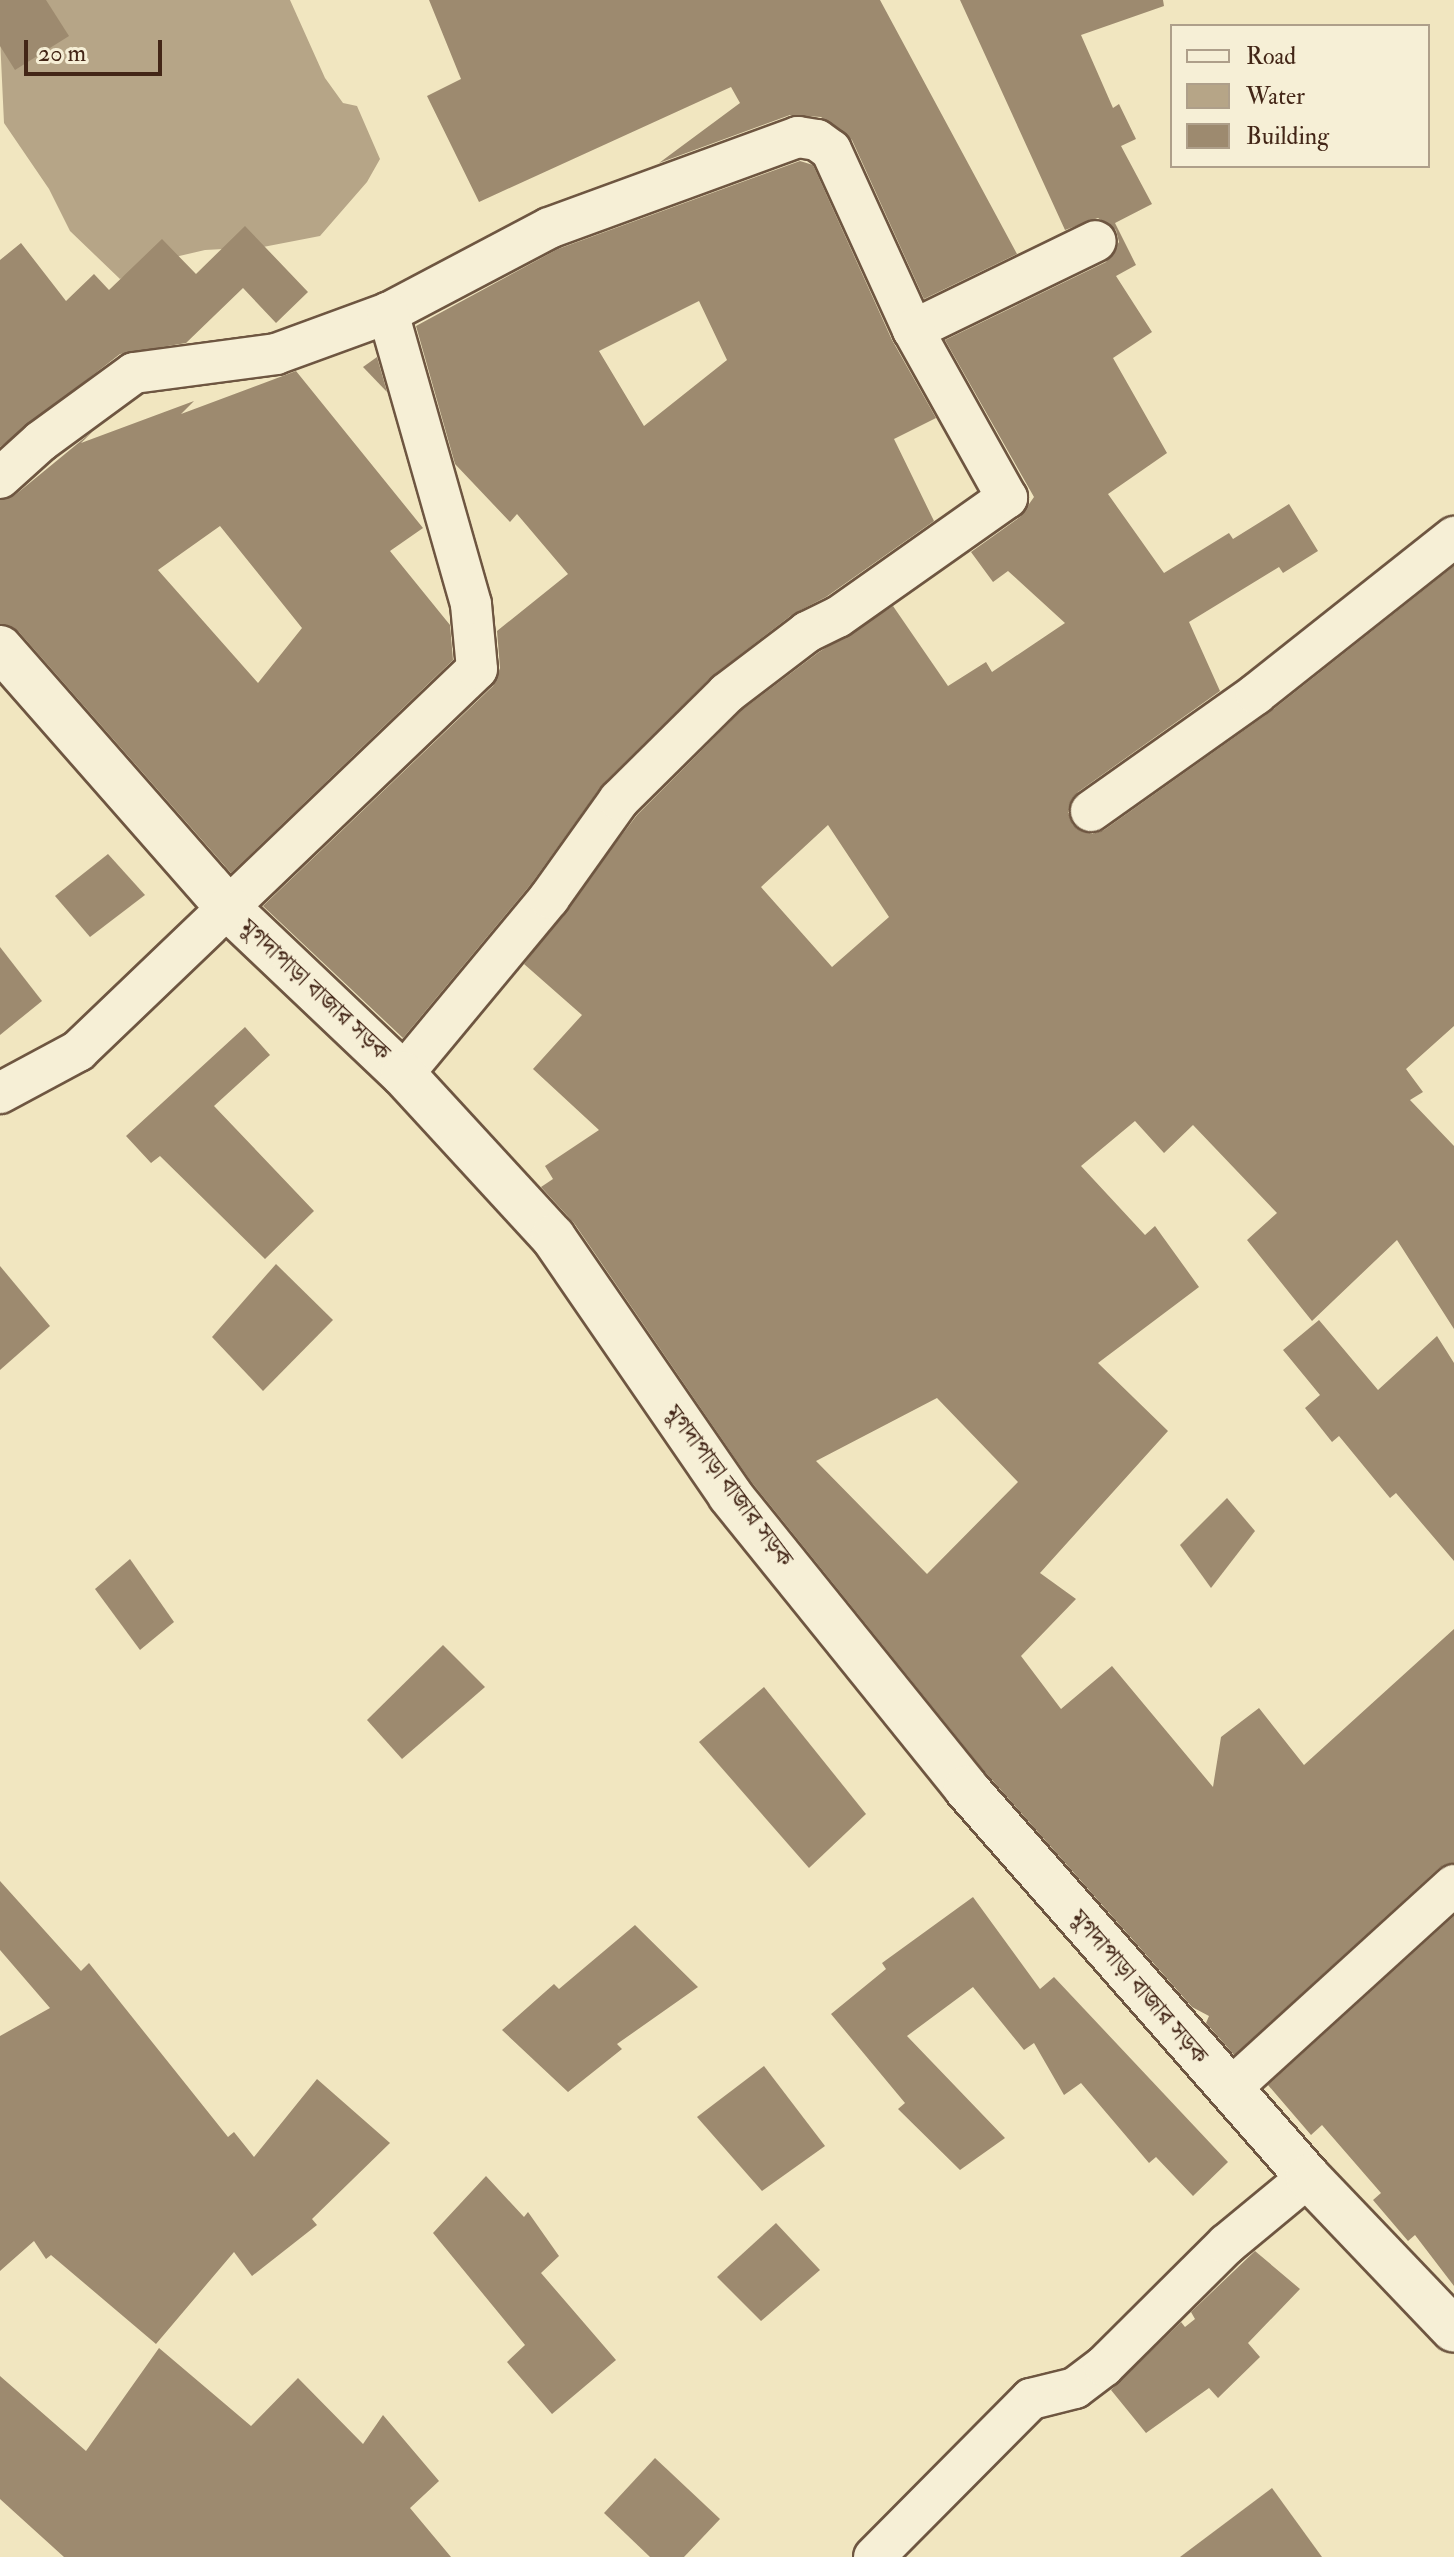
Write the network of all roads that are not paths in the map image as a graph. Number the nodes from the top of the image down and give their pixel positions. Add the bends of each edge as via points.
1 (1096, 241) dead end
2 (388, 313) junction
3 (913, 330) junction
4 (0, 478) edge
5 (1454, 537) edge
6 (0, 648) edge
7 (1091, 811) dead end
8 (229, 909) junction
9 (403, 1074) junction
10 (0, 1093) edge
11 (1454, 1885) edge
12 (1230, 2089) junction
13 (1308, 2177) junction
14 (1454, 2330) edge
15 (874, 2557) edge

1 - 3 street
2 - 3 street via 549,228 798,137 817,140 831,150
2 - 4 street via 276,354 134,373
2 - 8 street via 471,604 477,669
3 - 9 street via 1007,498 838,617 807,632 727,693 619,800 549,898
5 - 7 street via 1256,694
6 - 8 street, মুগদাপাড়া বাজার সড়ক
8 - 9 street, মুগদাপাড়া বাজার সড়ক
8 - 10 street via 78,1051
9 - 12 street, মুগদাপাড়া বাজার সড়ক via 553,1237 730,1495 966,1788
11 - 12 street
12 - 13 street, মুগদাপাড়া বাজার সড়ক
13 - 14 street, মুগদাপাড়া বাজার সড়ক
13 - 15 street via 1227,2244 1104,2366 1075,2388 1031,2399

